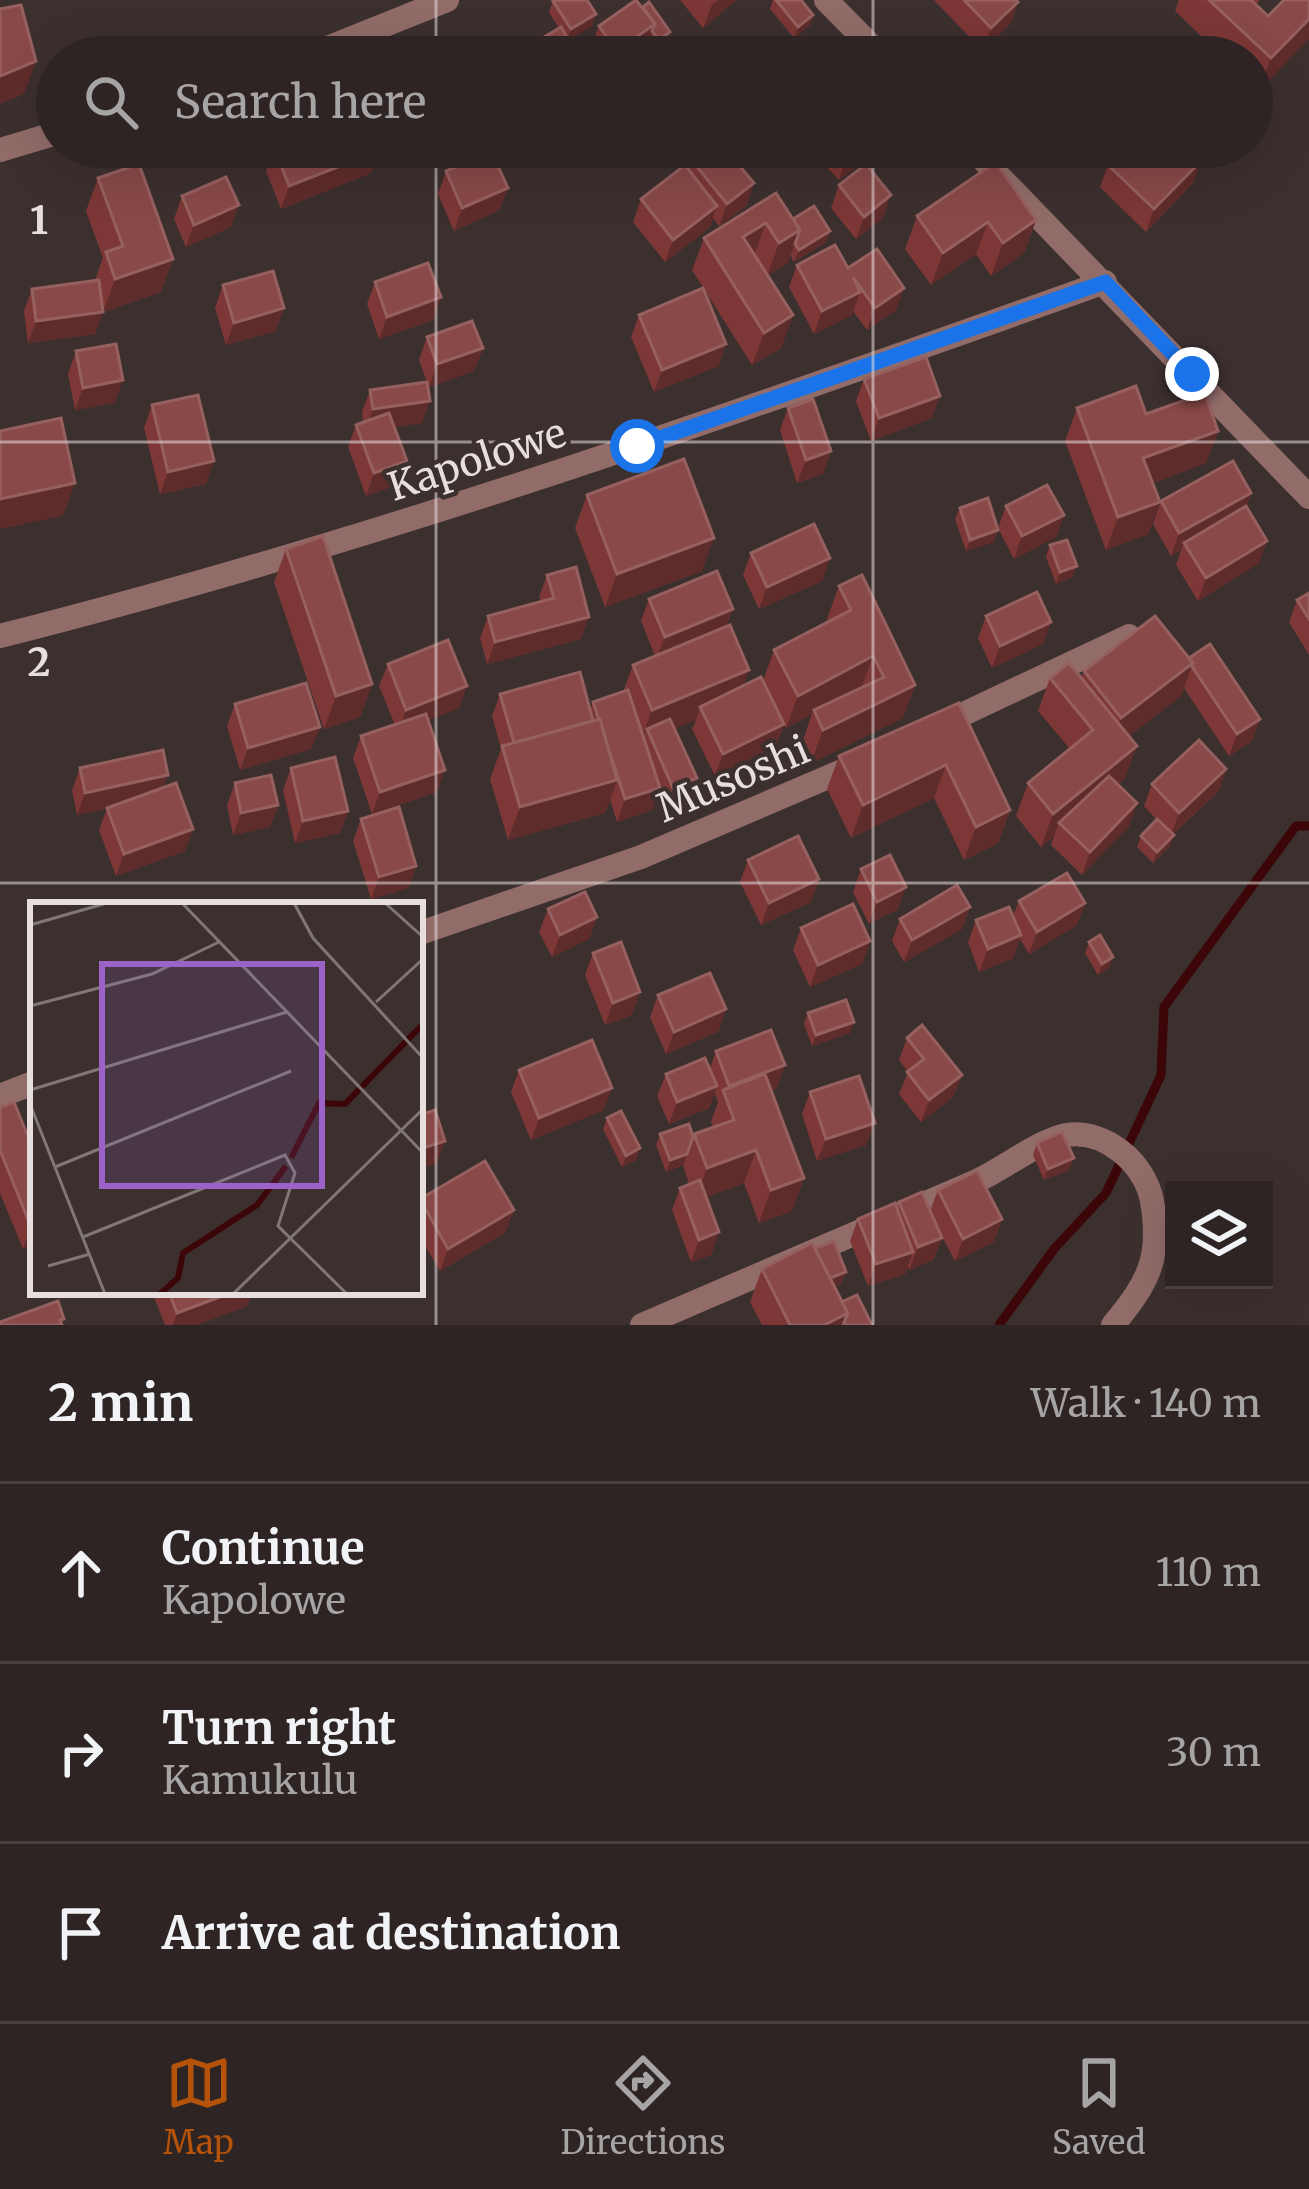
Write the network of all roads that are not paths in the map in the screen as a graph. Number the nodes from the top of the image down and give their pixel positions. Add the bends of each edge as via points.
1 (447, 0) edge
2 (826, 0) edge
3 (357, 36) edge
4 (861, 36) edge
5 (36, 139) edge
6 (0, 150) edge
7 (992, 168) edge
8 (1105, 282) junction
9 (1309, 497) edge
10 (0, 635) edge
11 (1129, 636) edge
12 (916, 736) edge
13 (874, 757) edge
14 (423, 932) edge
15 (30, 1084) edge
16 (0, 1096) edge
17 (642, 1325) edge
18 (1112, 1325) edge

1 - 3 street
2 - 4 street
5 - 6 street
7 - 8 street
8 - 9 street
8 - 10 street, Kapolowe via 455,507
11 - 12 street
13 - 14 street, Musoshi via 640,857
15 - 16 street
17 - 18 street via 1064,1136 1093,1136 1118,1148 1152,1200 1151,1269

